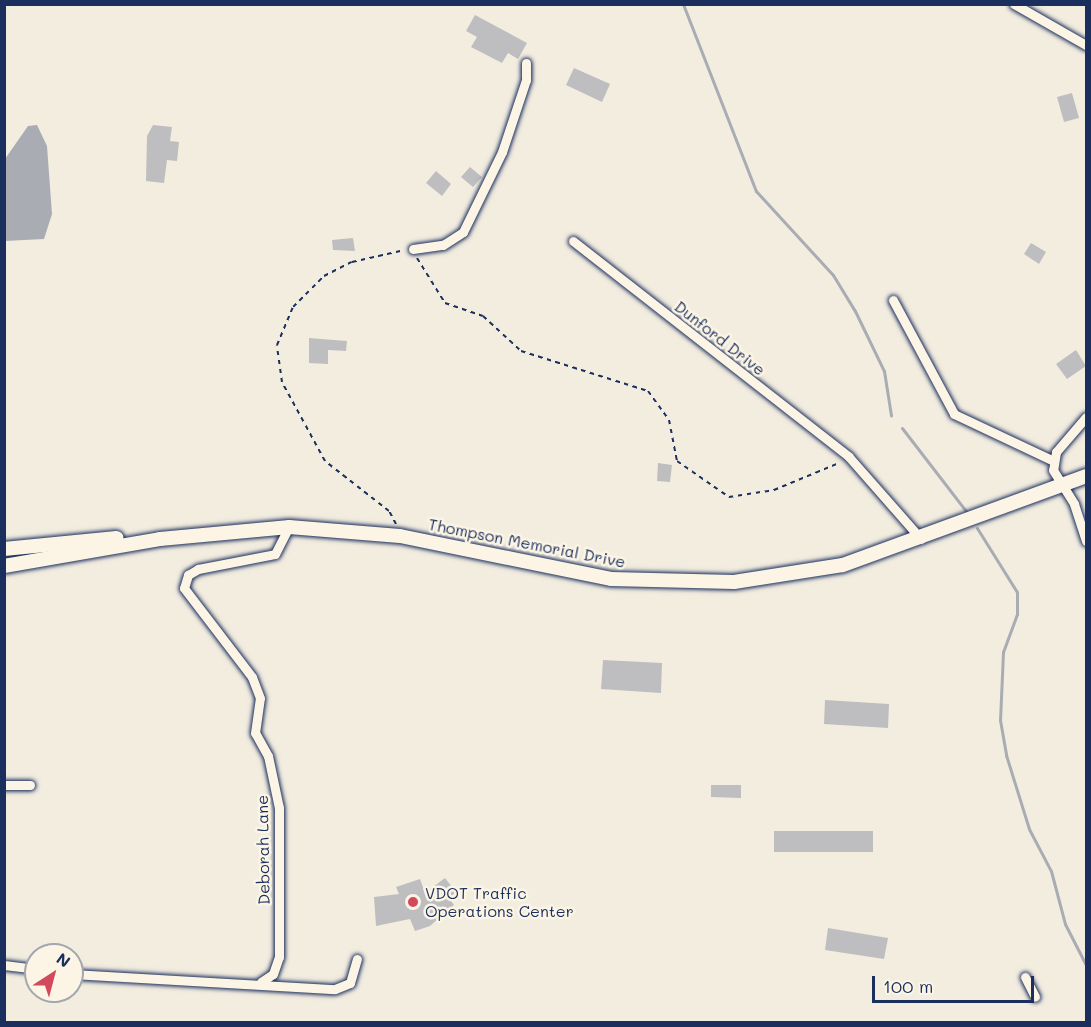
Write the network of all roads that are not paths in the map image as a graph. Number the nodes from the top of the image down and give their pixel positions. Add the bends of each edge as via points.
1 (1014, 4) edge
2 (1086, 45) edge
3 (525, 63) dead end
4 (573, 242) dead end
5 (412, 249) road end
6 (893, 300) dead end
7 (1086, 417) edge
8 (1053, 461) junction
9 (1086, 476) edge
10 (1059, 486) junction
11 (289, 527) junction
12 (160, 538) junction
13 (921, 539) junction
14 (1086, 541) edge
15 (4, 549) edge
16 (4, 566) edge
17 (4, 785) edge
18 (30, 785) dead end
19 (357, 959) dead end
20 (4, 965) edge
21 (24, 968) edge
22 (84, 975) edge
23 (1025, 977) dead end
24 (261, 982) junction
25 (1035, 997) dead end

1 - 2 street
3 - 5 street via 526,80 502,152 463,232 443,245
4 - 13 street, Dunford Drive via 849,457
6 - 8 street via 954,414
7 - 8 street
8 - 10 street
9 - 10 main road, Thompson Memorial Drive
10 - 13 main road, Thompson Memorial Drive
10 - 14 street via 1074,504
11 - 12 main road, Thompson Memorial Drive
11 - 13 main road, Thompson Memorial Drive via 400,536 611,579 673,584 810,572
11 - 24 street, Deborah Lane via 275,554 198,569 188,575 184,588 252,677 260,698 255,733 268,756 279,818 279,957 273,974
12 - 15 main road, Thompson Memorial Drive
12 - 16 main road, Thompson Memorial Drive
17 - 18 street
19 - 24 street via 350,983 335,989
20 - 21 street
22 - 24 street via 183,983
23 - 25 street

